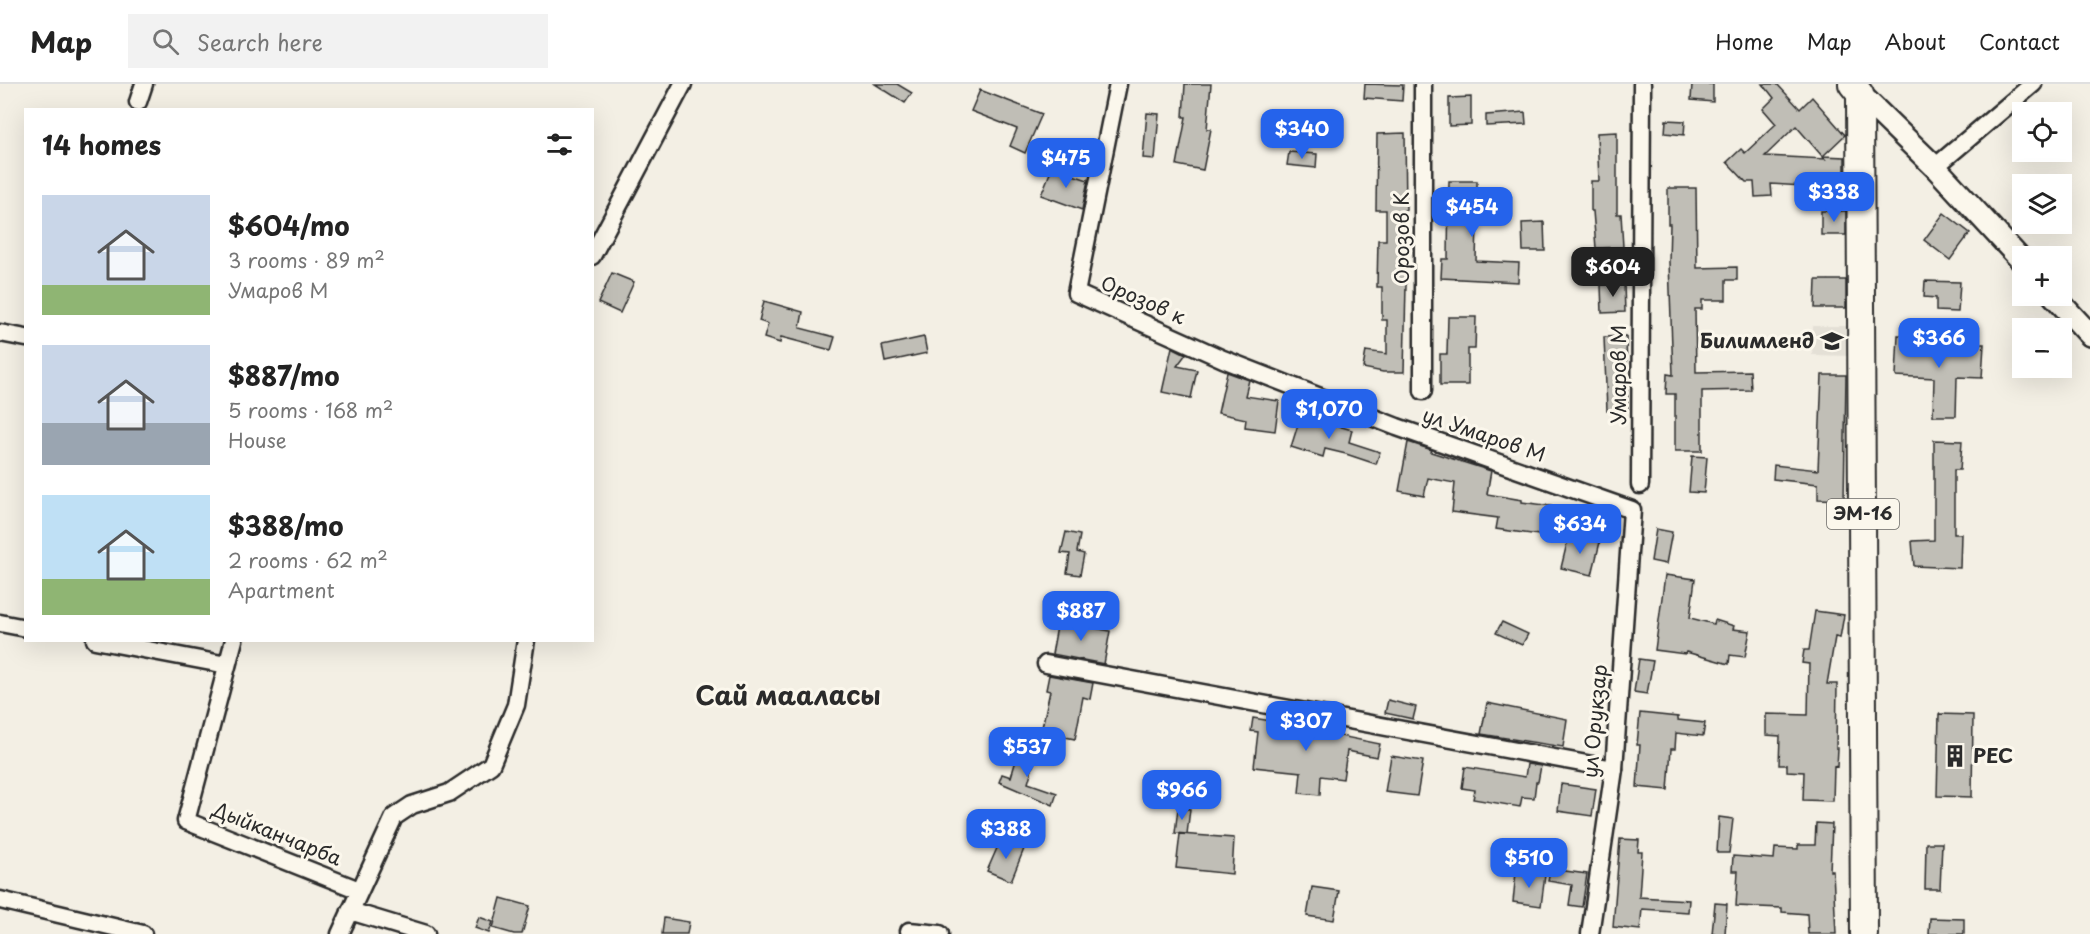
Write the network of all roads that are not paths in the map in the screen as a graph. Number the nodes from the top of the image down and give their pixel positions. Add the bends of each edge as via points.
1 (144, 84) edge
2 (683, 84) edge
3 (1118, 84) edge
4 (1423, 84) edge
5 (1642, 84) edge
6 (2033, 84) edge
7 (1856, 89) edge
8 (138, 102) dead end
9 (1935, 167) junction
10 (2012, 250) edge
11 (594, 252) edge
12 (2063, 306) edge
13 (0, 333) edge
14 (2090, 335) edge
15 (24, 338) edge
16 (1223, 359) joint
17 (1423, 391) dead end
18 (1640, 485) dead end
19 (1632, 510) joint
20 (0, 623) edge
21 (24, 628) edge
22 (105, 642) edge
23 (233, 642) edge
24 (526, 642) edge
25 (1046, 664) dead end
26 (227, 665) junction
27 (1614, 769) junction
28 (359, 890) junction
29 (0, 900) edge
30 (350, 911) junction
31 (909, 931) dead end
32 (143, 934) edge
33 (340, 934) edge
34 (426, 934) edge
35 (940, 934) edge
36 (1590, 934) edge
37 (1864, 934) edge

1 - 8 street
2 - 11 street
3 - 16 street, Орозов к via 1076,293
4 - 17 street, Орозов К
5 - 18 street, Умаров М
6 - 9 street
7 - 9 main road
7 - 37 highway, ЭМ-16
9 - 10 main road
12 - 14 main road
13 - 15 street
16 - 19 street, ул Умаров М via 1397,427
19 - 27 street, ул Орукзар
20 - 21 street
22 - 26 street
23 - 26 street, Дыйканчарба
24 - 28 street via 516,705 490,765 448,793 412,805 394,817
25 - 27 street
26 - 28 street, Дыйканчарба via 186,821
27 - 36 street, ул Орукзар
28 - 30 street
29 - 32 street
30 - 33 street
30 - 34 street
31 - 35 street

